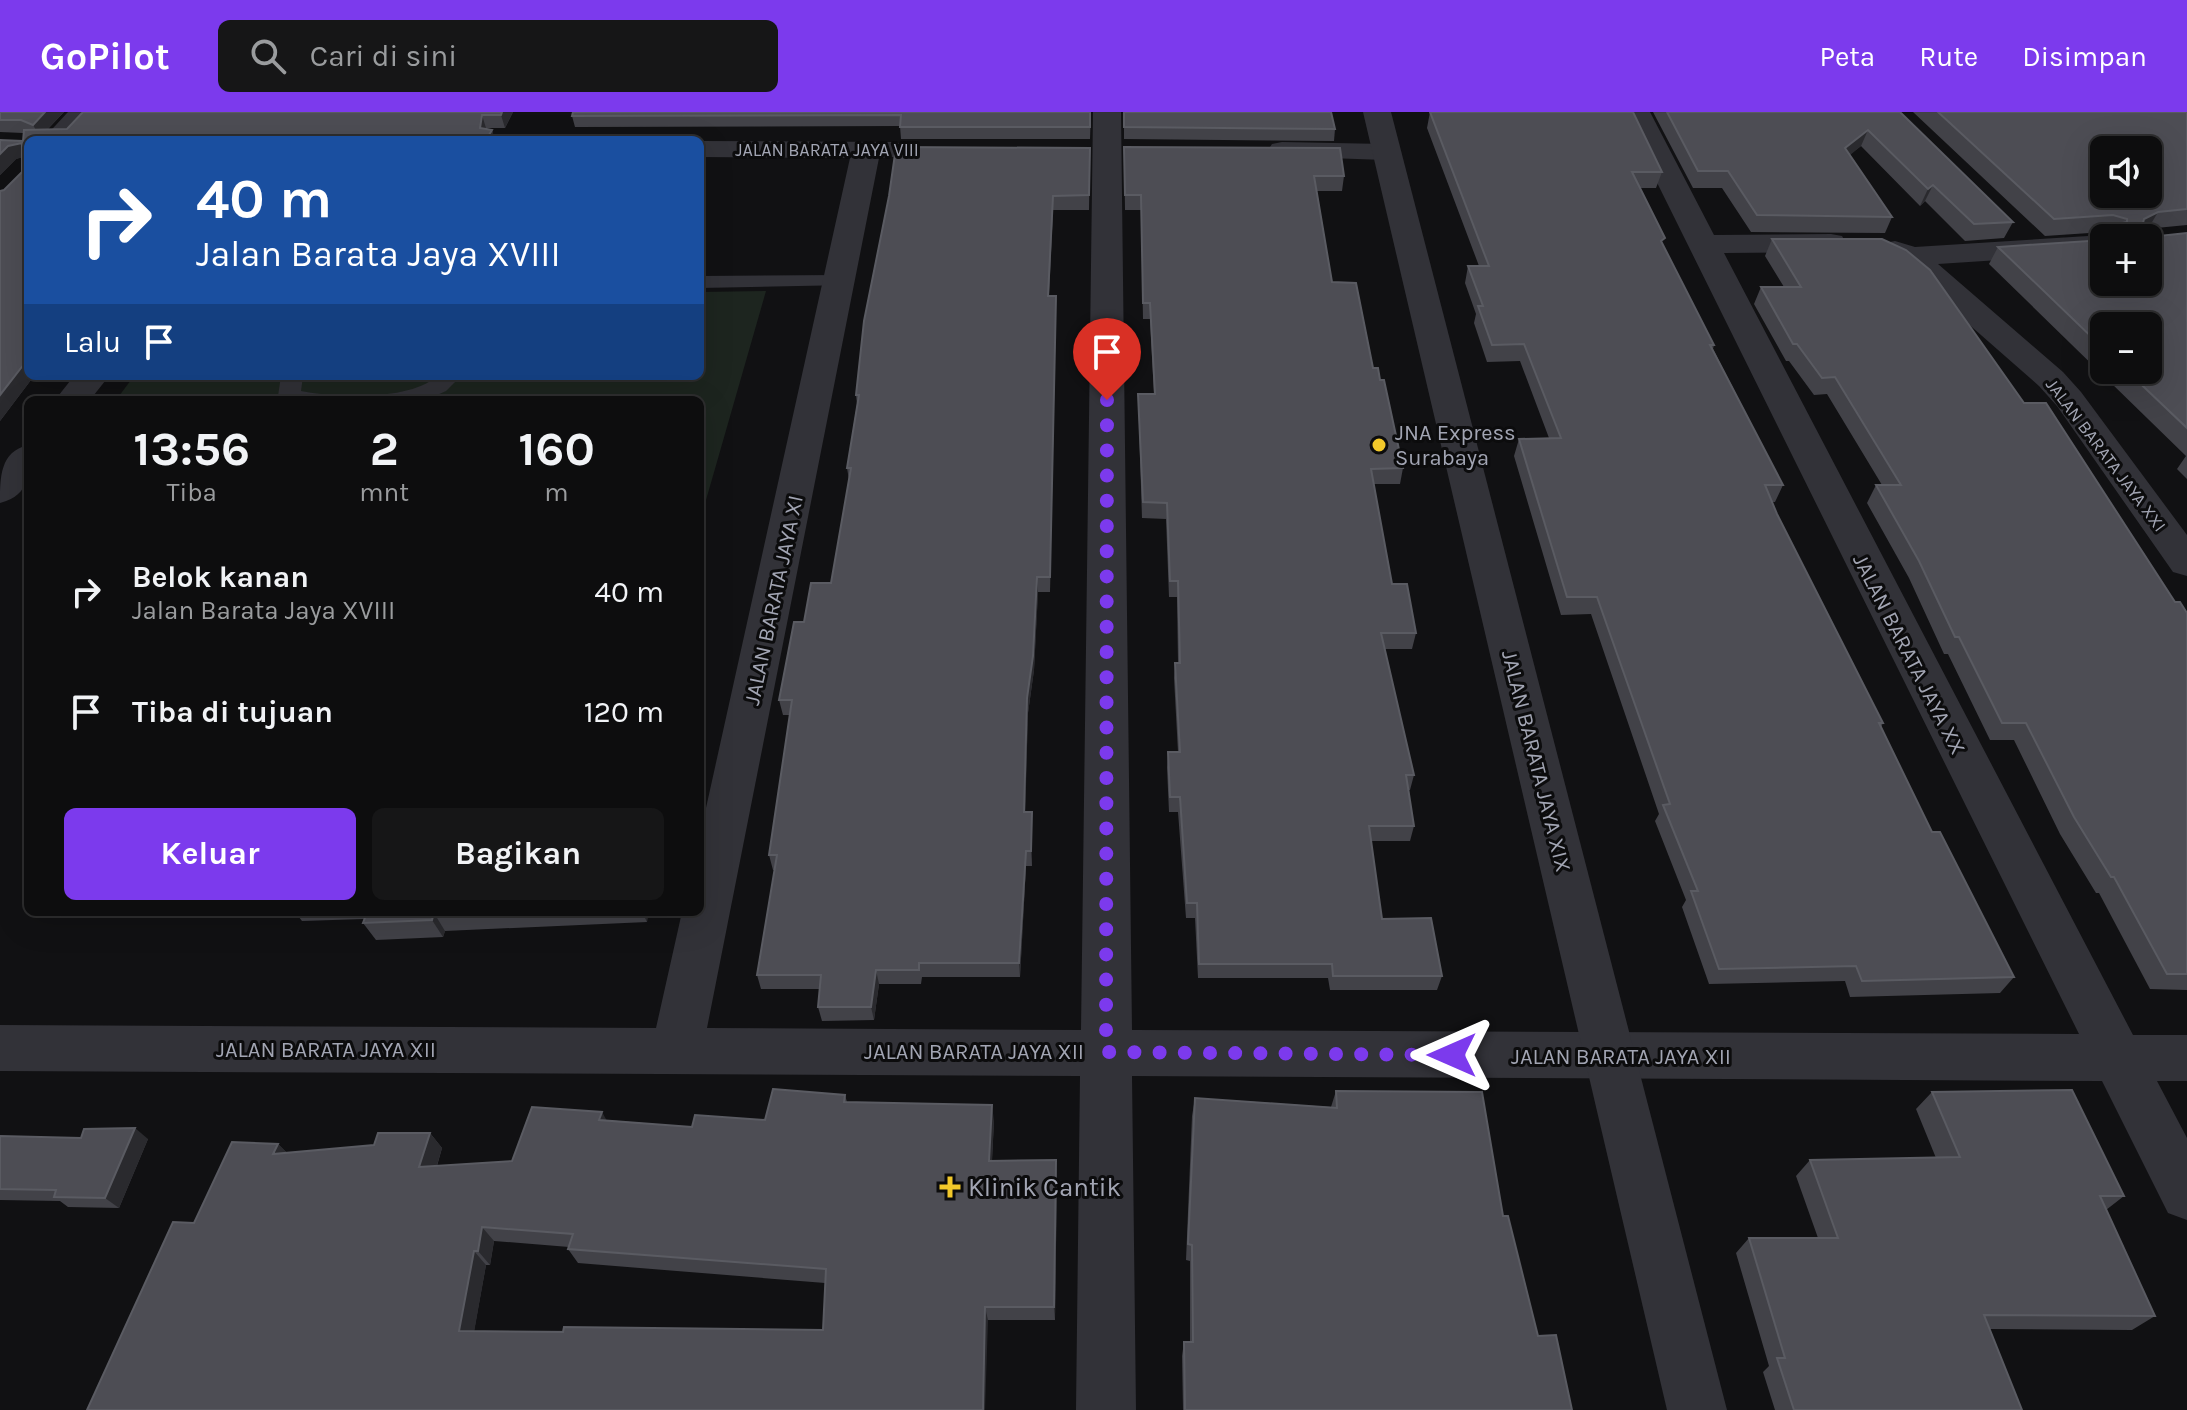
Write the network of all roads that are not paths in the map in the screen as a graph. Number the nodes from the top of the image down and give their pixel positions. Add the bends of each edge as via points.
1 (84, 112) edge
2 (1636, 112) edge
3 (1381, 132) edge
4 (60, 136) edge
5 (1109, 141) edge
6 (704, 149) edge
7 (866, 150) junction
8 (929, 150) edge
9 (1248, 150) edge
10 (2004, 218) edge
11 (1702, 244) junction
12 (2090, 245) edge
13 (2037, 249) junction
14 (1911, 257) junction
15 (841, 281) junction
16 (704, 282) edge
17 (89, 380) edge
18 (446, 380) edge
19 (75, 396) edge
20 (419, 396) edge
21 (24, 461) edge
22 (0, 491) edge
23 (2187, 563) edge
24 (0, 1048) edge
25 (677, 1050) junction
26 (1106, 1052) junction
27 (1610, 1056) junction
28 (2119, 1058) junction
29 (2187, 1058) edge
30 (2187, 1194) edge
31 (1106, 1410) edge
32 (1697, 1410) edge

1 - 4 street
2 - 11 street, JALAN BARATA JAYA XX
3 - 9 street
3 - 27 street, JALAN BARATA JAYA XIX
5 - 26 street
6 - 7 street, JALAN BARATA JAYA VIII
7 - 8 street, JALAN BARATA JAYA VIII
7 - 15 street, JALAN BARATA JAYA XI
10 - 13 street
11 - 14 street via 1865,243
11 - 28 street, JALAN BARATA JAYA XX
12 - 13 street
13 - 14 street
14 - 23 street, JALAN BARATA JAYA XXI via 2051,379
15 - 16 lane
15 - 25 street, JALAN BARATA JAYA XI
17 - 19 street
18 - 20 lane via 432,393
21 - 22 street
24 - 25 street, JALAN BARATA JAYA XII
25 - 26 street, JALAN BARATA JAYA XII
26 - 27 street, JALAN BARATA JAYA XII
26 - 31 street
27 - 28 street, JALAN BARATA JAYA XII
27 - 32 street, JALAN BARATA JAYA XIX
28 - 29 street, JALAN BARATA JAYA XII
28 - 30 street, JALAN BARATA JAYA XX

